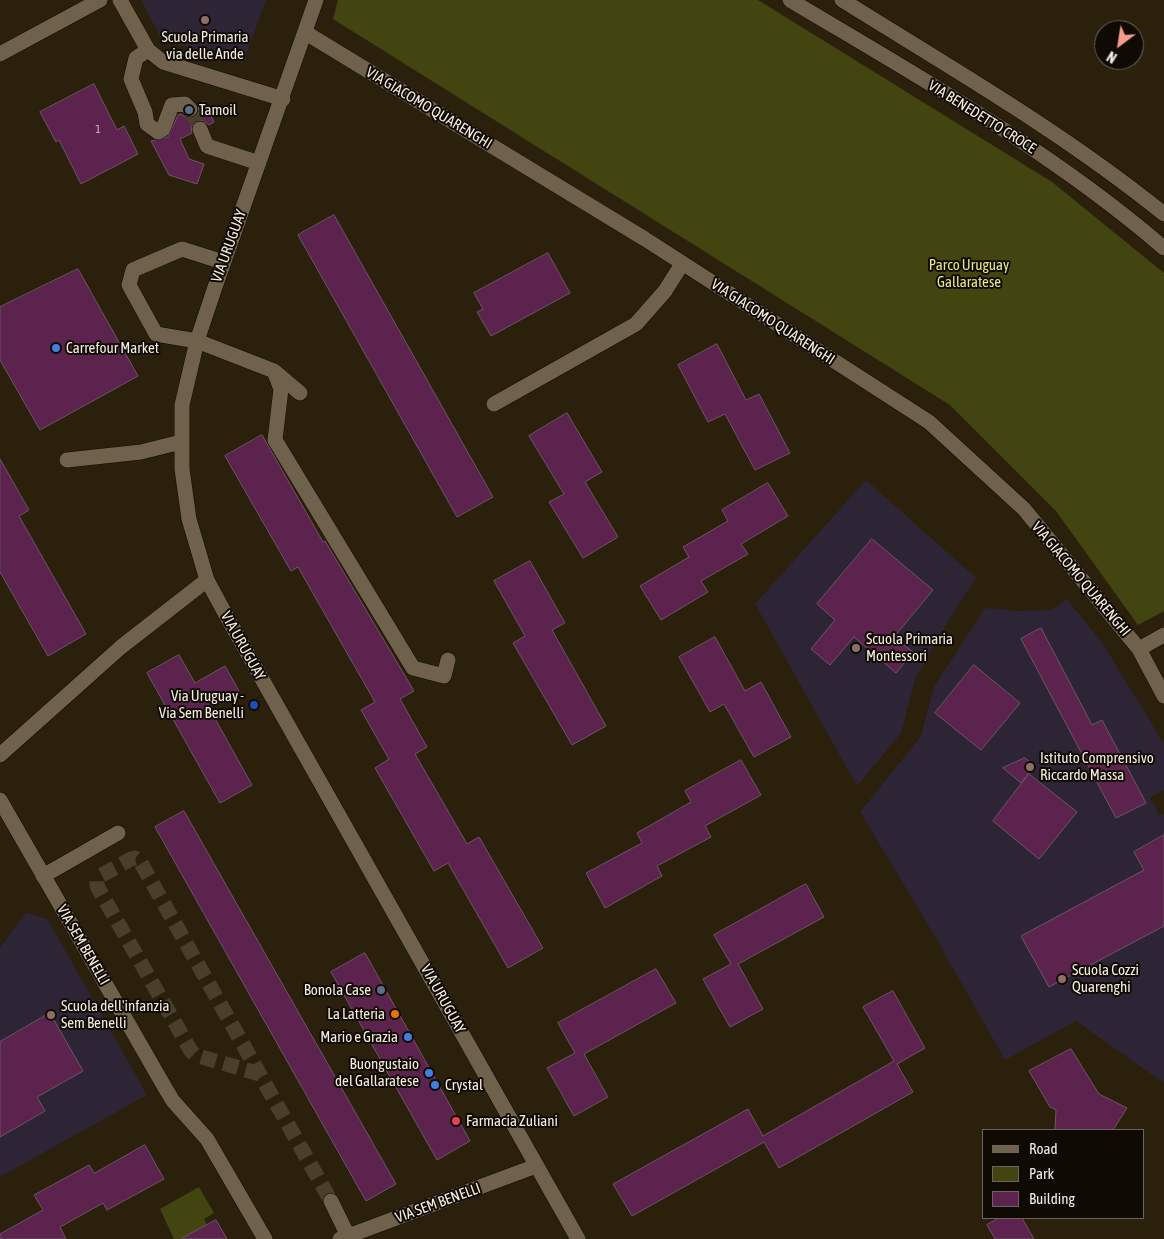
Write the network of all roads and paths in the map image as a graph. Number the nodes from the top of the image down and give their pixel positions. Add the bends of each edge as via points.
1 (100, 0) edge
2 (120, 0) edge
3 (316, 0) edge
4 (790, 0) edge
5 (842, 0) edge
6 (306, 33) junction
7 (148, 50) junction
8 (0, 54) edge
9 (282, 99) junction
10 (190, 109) dead end
11 (200, 129) tunnel mouth
12 (259, 163) junction
13 (1164, 214) edge
14 (1164, 248) edge
15 (223, 262) junction
16 (682, 264) junction
17 (197, 341) junction
18 (274, 371) junction
19 (300, 393) dead end
20 (494, 404) dead end
21 (181, 442) junction
22 (67, 460) dead end
23 (207, 580) junction
24 (1164, 635) edge
25 (1139, 649) junction
26 (448, 660) dead end
27 (1164, 696) edge
28 (0, 755) edge
29 (0, 800) edge
30 (118, 833) dead end
31 (43, 876) junction
32 (536, 1166) junction
33 (331, 1201) tunnel mouth
34 (344, 1237) edge
35 (265, 1239) edge
36 (578, 1239) edge

1 - 8 street
2 - 7 street
3 - 6 street, VIA URUGUAY
4 - 14 street, VIA BENEDETTO CROCE via 1042,154
5 - 13 street, VIA BENEDETTO CROCE via 1056,134 1116,175
6 - 9 street, VIA URUGUAY
6 - 16 street, VIA GIACOMO QUARENGHI
7 - 9 street via 163,62
7 - 10 street via 136,58 131,79 147,124 158,132 172,105 185,104
9 - 12 street, VIA URUGUAY
11 - 12 street via 207,146
12 - 15 street, VIA URUGUAY
15 - 17 street, VIA URUGUAY
15 - 17 street via 182,248 133,270 129,286 156,334
16 - 20 street via 665,291 636,324
16 - 25 street, VIA GIACOMO QUARENGHI via 929,422 1024,509
17 - 18 street
17 - 21 street, VIA URUGUAY via 182,405
18 - 19 street
18 - 26 street via 281,389 275,440 413,668 444,676
21 - 22 street via 141,452
21 - 23 street, VIA URUGUAY via 189,519
23 - 28 street via 121,647
23 - 32 street, VIA URUGUAY
24 - 25 street
25 - 27 street, VIA GIACOMO QUARENGHI
29 - 31 street, VIA SEM BENELLI
30 - 31 street
31 - 35 street, VIA SEM BENELLI via 164,1086 207,1139
32 - 34 street, VIA SEM BENELLI
32 - 36 street, VIA URUGUAY
33 - 34 street

